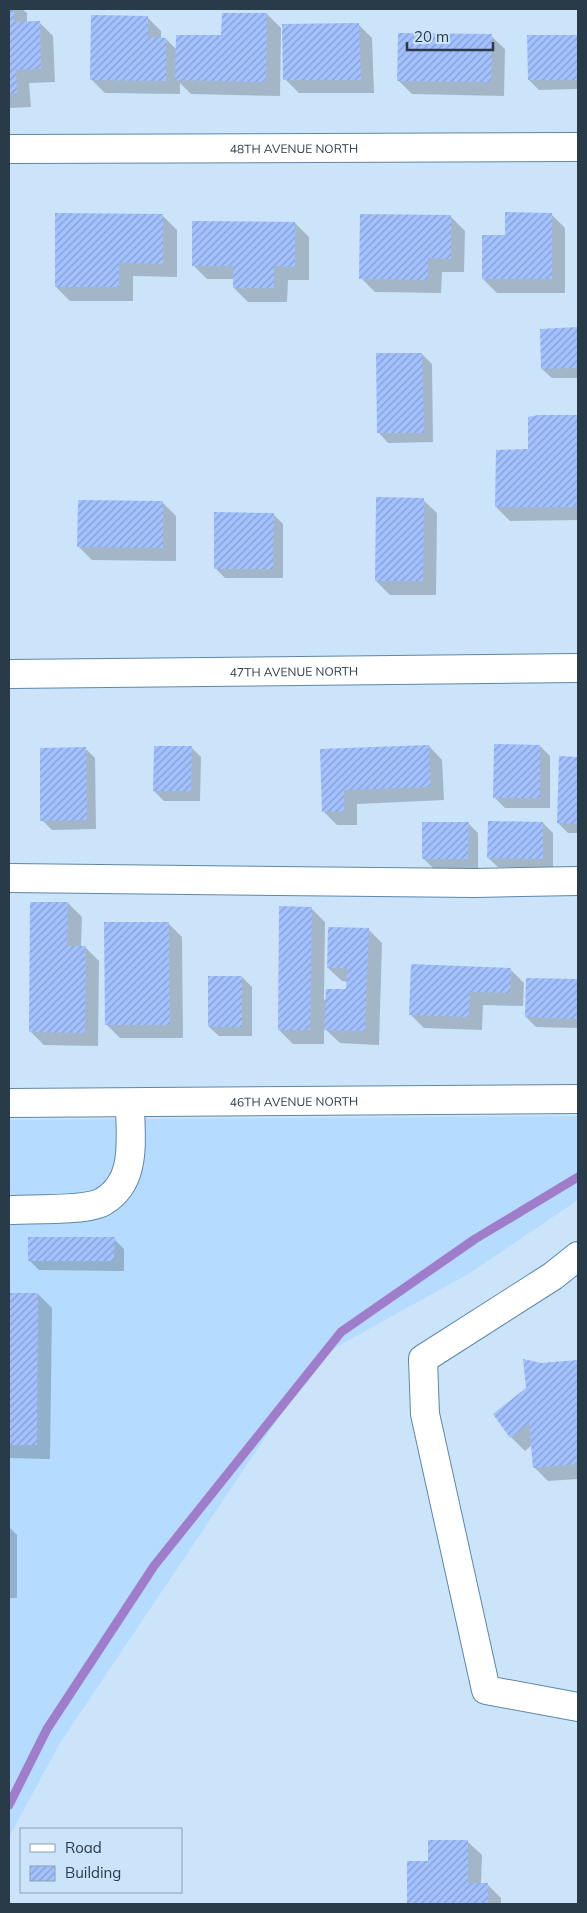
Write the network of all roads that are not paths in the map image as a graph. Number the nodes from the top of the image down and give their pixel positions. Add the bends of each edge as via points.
1 (578, 147) edge
2 (9, 149) edge
3 (578, 668) edge
4 (9, 674) edge
5 (9, 878) edge
6 (578, 881) edge
7 (578, 1099) edge
8 (130, 1102) junction
9 (9, 1103) edge
10 (14, 1210) dead end
11 (578, 1256) edge
12 (578, 1706) edge

1 - 2 street, 48TH AVENUE NORTH
3 - 4 street, 47TH AVENUE NORTH
5 - 6 street via 475,884
7 - 8 street, 46TH AVENUE NORTH
8 - 9 street, 46TH AVENUE NORTH
8 - 10 street via 128,1168 121,1186 104,1202 89,1206
11 - 12 street via 553,1276 424,1358 425,1414 486,1690

